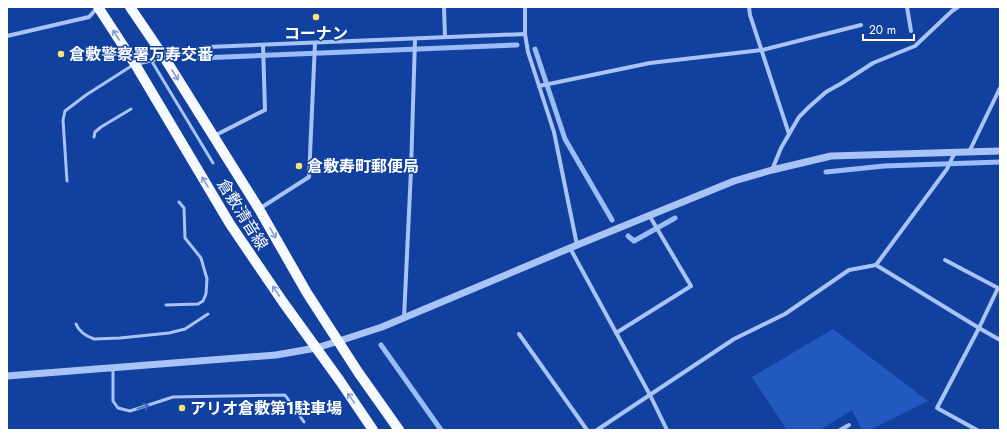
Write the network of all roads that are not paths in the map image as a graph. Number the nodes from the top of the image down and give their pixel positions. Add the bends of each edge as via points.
1 (98, 7) edge
2 (130, 7) edge
3 (444, 7) edge
4 (525, 7) edge
5 (749, 7) edge
6 (907, 7) edge
7 (958, 7) edge
8 (861, 25) dead end
9 (911, 31) dead end
10 (525, 34) junction
11 (7, 36) edge
12 (444, 37) junction
13 (415, 39) junction
14 (314, 43) junction
15 (263, 45) junction
16 (762, 50) junction
17 (164, 57) junction
18 (151, 60) junction
19 (135, 64) junction
20 (539, 86) junction
21 (1000, 88) edge
22 (131, 109) dead end
23 (789, 134) junction
24 (214, 136) junction
25 (94, 137) dead end
26 (1000, 151) edge
27 (955, 152) junction
28 (969, 152) junction
29 (212, 163) dead end
30 (772, 170) junction
31 (67, 181) dead end
32 (180, 202) dead end
33 (259, 209) junction
34 (649, 215) junction
35 (574, 247) junction
36 (945, 260) dead end
37 (876, 265) junction
38 (166, 305) dead end
39 (208, 314) dead end
40 (404, 318) junction
41 (76, 324) dead end
42 (979, 328) junction
43 (616, 333) junction
44 (519, 334) dead end
45 (1000, 340) edge
46 (339, 341) junction
47 (316, 348) junction
48 (113, 368) junction
49 (7, 376) edge
50 (650, 395) junction
51 (304, 422) dead end
52 (849, 425) dead end
53 (373, 430) edge
54 (399, 430) edge
55 (587, 430) edge
56 (597, 430) edge
57 (667, 430) edge
58 (840, 430) edge
59 (977, 430) edge

1 - 11 street via 89,17
19 -> 1 main road, 倉敷清音線
2 - 17 main road, 倉敷清音線
3 - 12 street
4 - 10 street
5 - 16 street
6 - 9 street
7 - 23 street via 915,46 873,63 826,92 799,117
8 - 16 street
10 - 12 street
10 - 20 street
12 - 13 street
13 - 14 street
13 - 40 street
14 - 15 street
14 - 33 street via 309,177
15 - 17 street via 208,47
15 - 24 street via 265,110
16 - 20 street via 650,63
16 - 23 street
17 - 18 street
17 -> 24 main road, 倉敷清音線
18 - 19 street
18 - 29 lane
19 - 31 lane via 65,111 63,120
47 -> 19 main road, 倉敷清音線 via 230,224
20 - 35 street via 554,132
21 - 28 street
22 - 25 lane via 101,127 95,132
23 - 30 street
24 - 33 main road, 倉敷清音線
26 - 28 street
27 - 28 street
27 - 30 street via 831,156
27 - 37 street via 947,169
30 - 34 street via 734,181
32 - 38 lane via 184,208 185,238 200,258 205,270 206,294 203,302 198,304
33 -> 46 main road, 倉敷清音線 via 307,293
34 - 35 street
34 - 43 street via 691,286
35 - 40 street
35 - 43 street
36 - 42 street via 998,288
37 - 42 street
37 - 50 street via 849,270 785,314 734,339
39 - 41 lane via 185,329 120,338 94,339 81,332
40 - 46 street
42 - 45 street
42 - 59 street via 937,408
43 - 50 street
44 - 55 street
46 - 47 street
46 - 54 main road, 倉敷清音線
47 - 48 street via 276,355
53 -> 47 main road, 倉敷清音線
48 - 49 street
48 -> 51 lane via 113,401 118,408 130,411 173,397 286,395
50 - 56 street
50 - 57 street
52 - 58 street

